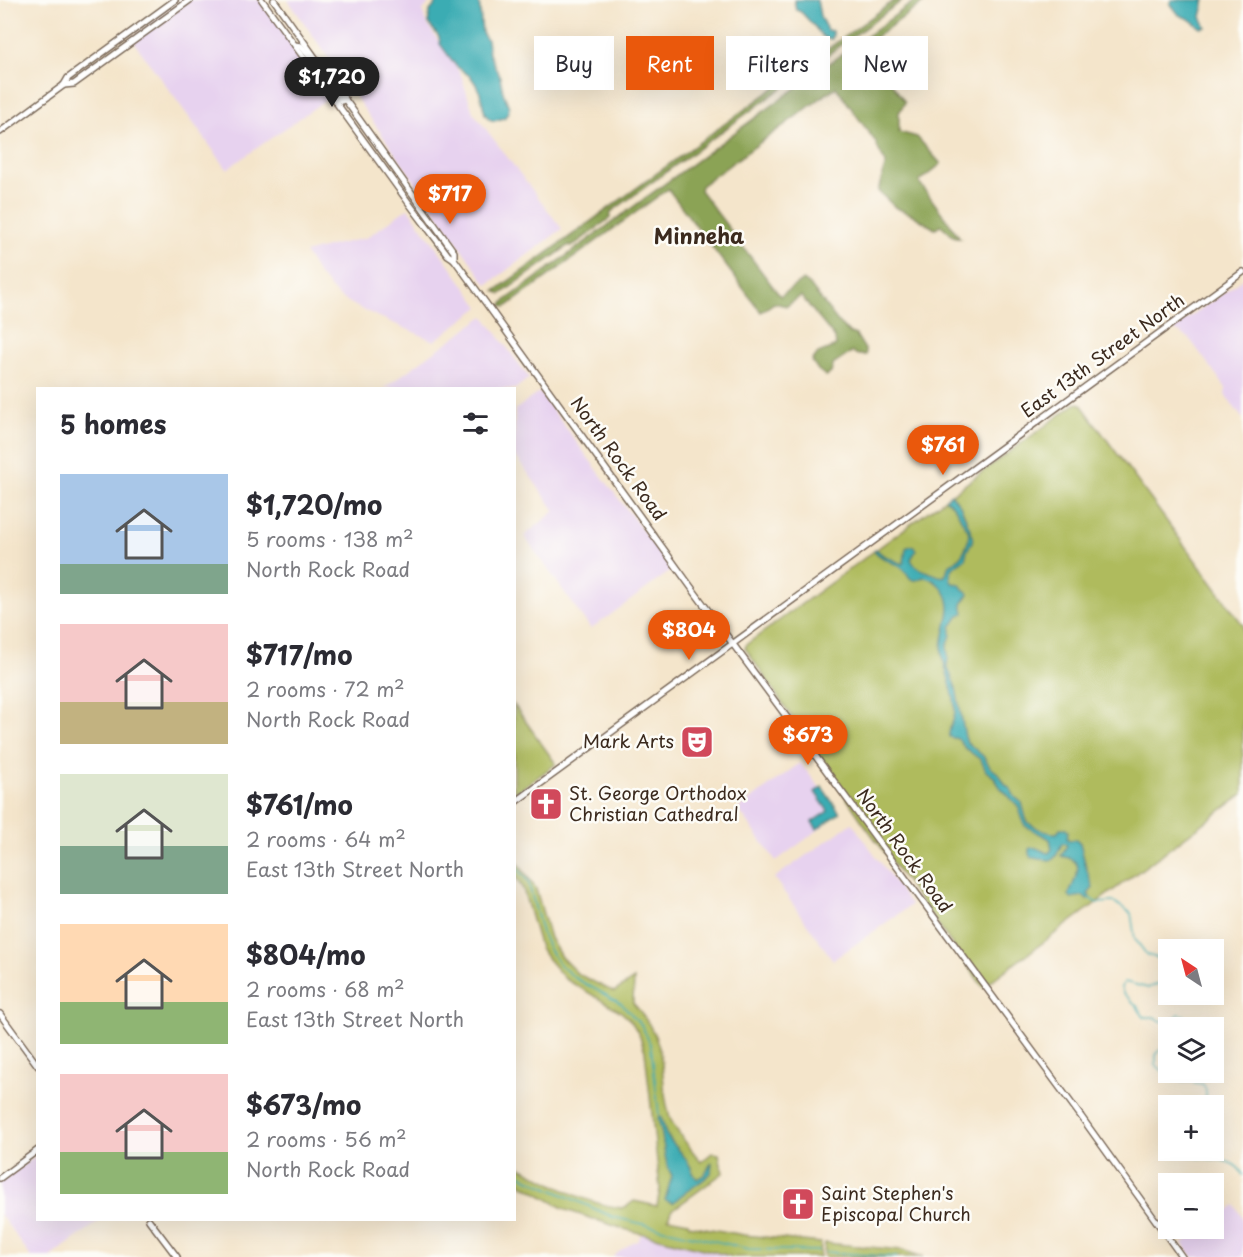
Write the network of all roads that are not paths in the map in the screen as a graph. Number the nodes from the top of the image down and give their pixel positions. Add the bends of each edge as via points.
1 (175, 0) edge
2 (190, 0) edge
3 (262, 0) edge
4 (274, 0) edge
5 (295, 45) junction
6 (321, 64) junction
7 (318, 78) junction
8 (64, 85) junction
9 (345, 99) junction
10 (0, 132) edge
11 (454, 259) junction
12 (1243, 272) edge
13 (732, 644) junction
14 (516, 802) edge
15 (0, 1014) edge
16 (36, 1063) edge
17 (36, 1151) edge
18 (0, 1178) edge
19 (150, 1221) edge
20 (177, 1257) edge
21 (1182, 1257) edge

1 - 8 main road via 68,78
2 - 8 main road via 74,84
3 - 5 main road, North Rock Road
4 - 6 main road, North Rock Road
5 - 6 main road
5 - 7 main road, North Rock Road
6 - 9 main road, North Rock Road
7 - 9 main road via 322,77 341,101
7 - 11 main road, North Rock Road
8 - 10 main road
9 - 11 main road, North Rock Road via 454,252
11 - 13 main road, North Rock Road
12 - 13 main road, East 13th Street North
13 - 14 main road, East 13th Street North
13 - 21 main road, North Rock Road
15 - 16 main road
17 - 18 main road
19 - 20 main road

